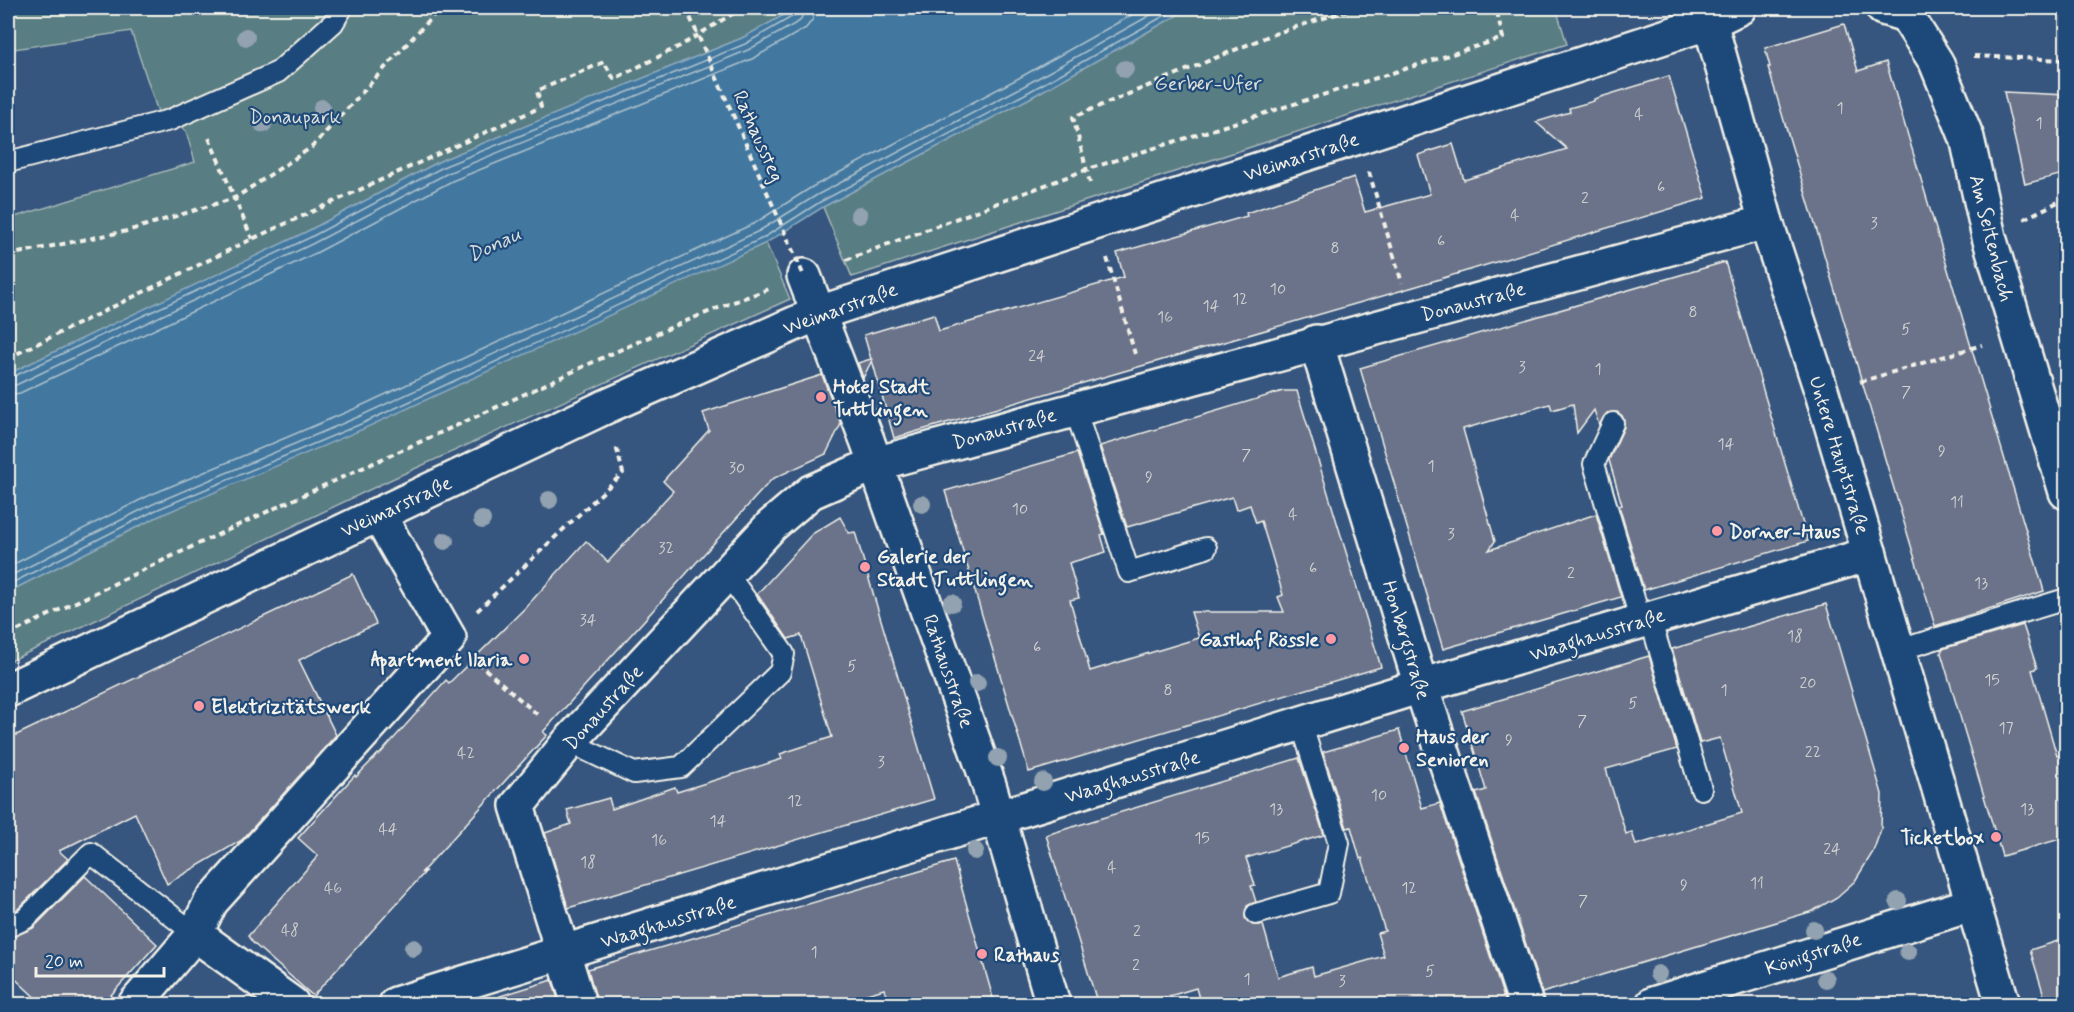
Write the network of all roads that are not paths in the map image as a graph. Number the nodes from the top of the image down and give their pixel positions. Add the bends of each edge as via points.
1 (342, 8) edge
2 (1739, 8) edge
3 (1884, 8) edge
4 (1708, 15) edge
5 (8, 162) edge
6 (1767, 222) junction
7 (805, 276) road end
8 (819, 313) junction
9 (1316, 342) junction
10 (1075, 409) junction
11 (1613, 423) dead end
12 (2059, 442) edge
13 (875, 464) junction
14 (2067, 492) edge
15 (378, 514) junction
16 (1206, 548) dead end
17 (1870, 554) junction
18 (727, 573) junction
19 (2067, 599) edge
20 (1646, 620) junction
21 (1899, 650) junction
22 (1421, 686) junction
23 (8, 690) edge
24 (1300, 723) junction
25 (570, 742) junction
26 (1701, 789) dead end
27 (999, 817) junction
28 (1973, 904) junction
29 (1256, 914) dead end
30 (8, 927) edge
31 (195, 934) junction
32 (564, 954) junction
33 (135, 1005) edge
34 (292, 1005) edge
35 (396, 1005) edge
36 (579, 1005) edge
37 (1053, 1005) edge
38 (1526, 1005) edge
39 (1653, 1005) edge
40 (2003, 1005) edge

1 - 5 lane via 333,23 278,72 170,120
2 - 4 street
3 - 12 street, Am Seltenbach via 1906,15 1936,62 1967,138 1989,237 2017,334
4 - 6 street, Untere Hauptstraße
4 - 8 street, Weimarstraße via 1359,137
6 - 9 street, Donaustraße
6 - 17 street, Untere Hauptstraße
7 - 8 street, Rathausstraße
8 - 13 street, Rathausstraße
8 - 15 street, Weimarstraße via 605,406
9 - 10 street, Donaustraße
9 - 22 street, Honbergstraße
10 - 13 street, Donaustraße
10 - 16 lane via 1129,572
11 - 20 lane via 1594,464
12 - 14 street, Am Seltenbach
13 - 18 street, Donaustraße via 811,492 772,525
13 - 27 street, Rathausstraße
15 - 23 street, Weimarstraße
15 - 31 street via 449,638 211,902
17 - 20 street, Waaghausstraße
17 - 21 street, Untere Hauptstraße
18 - 25 street, Donaustraße
18 - 25 lane via 784,654 780,672 681,767 634,773
19 - 21 lane
20 - 22 street, Waaghausstraße
20 - 26 lane
21 - 28 street, Untere Hauptstraße
22 - 24 street, Waaghausstraße
22 - 38 street, Honbergstraße
24 - 27 street, Waaghausstraße
24 - 29 lane via 1339,843 1329,893
25 - 32 street, Donaustraße via 517,806
27 - 32 street, Waaghausstraße
27 - 37 street, Rathausstraße
28 - 39 street, Königstraße
28 - 40 street, Untere Hauptstraße
30 - 31 lane via 25,919 91,853
31 - 33 street
31 - 34 street
32 - 35 street, Waaghausstraße
32 - 36 street

